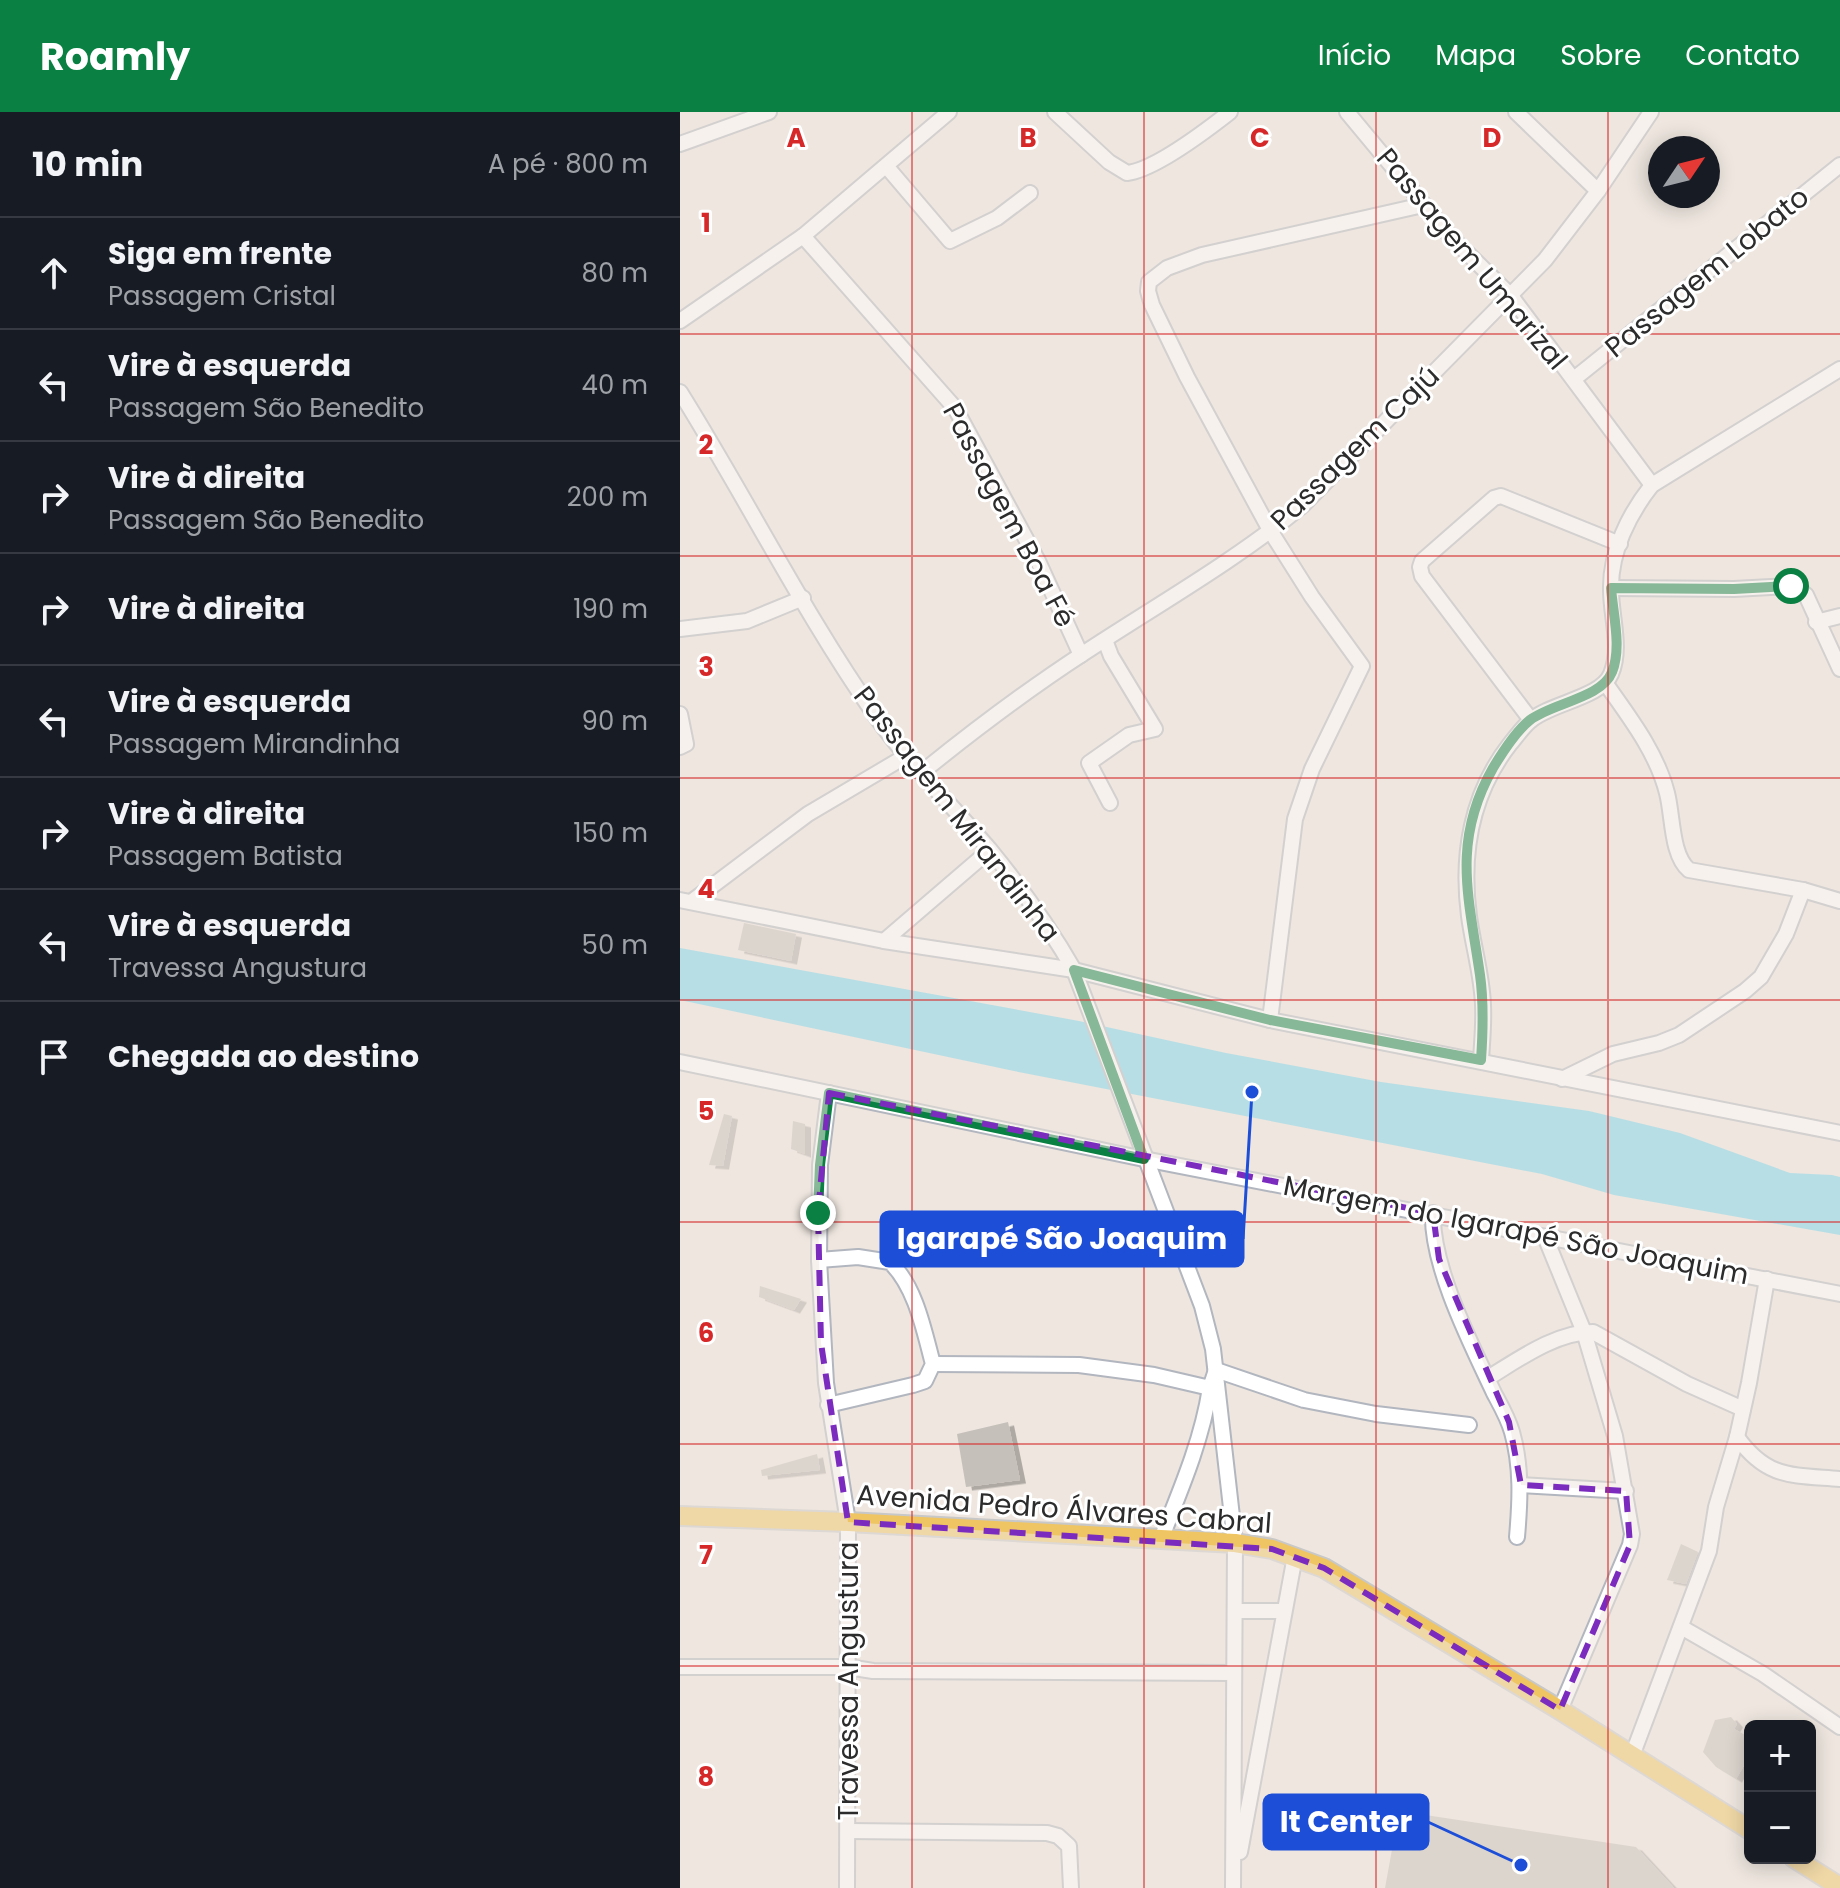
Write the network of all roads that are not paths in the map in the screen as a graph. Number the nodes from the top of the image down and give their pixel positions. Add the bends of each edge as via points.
1 (769, 112) edge
2 (949, 112) edge
3 (1055, 112) edge
4 (1230, 112) edge
5 (1347, 112) edge
6 (1516, 112) edge
7 (1651, 112) edge
8 (680, 144) edge
9 (1840, 165) edge
10 (887, 167) junction
11 (1598, 191) junction
12 (1030, 193) dead end
13 (1423, 205) junction
14 (803, 236) junction
15 (1511, 296) junction
16 (680, 321) edge
17 (1839, 372) edge
18 (1574, 379) junction
19 (680, 392) edge
20 (1652, 485) junction
21 (1271, 532) junction
22 (1620, 544) junction
23 (1611, 588) junction
24 (803, 598) junction
25 (1840, 616) edge
26 (1816, 622) junction
27 (680, 629) edge
28 (1105, 640) junction
29 (1081, 655) junction
30 (1840, 669) edge
31 (1606, 684) junction
32 (680, 714) edge
33 (1531, 720) junction
34 (682, 747) edge
35 (906, 756) junction
36 (921, 773) junction
37 (1110, 803) dead end
38 (990, 850) junction
39 (1803, 890) junction
40 (686, 901) edge
41 (1840, 901) edge
42 (884, 941) junction
43 (1076, 977) junction
44 (1270, 1020) junction
45 (1481, 1060) junction
46 (680, 1062) edge
47 (1562, 1079) junction
48 (829, 1093) junction
49 (1840, 1133) edge
50 (1144, 1159) junction
51 (1433, 1213) junction
52 (1546, 1239) junction
53 (819, 1260) junction
54 (1767, 1279) junction
55 (1840, 1294) edge
56 (1584, 1332) junction
57 (933, 1364) junction
58 (1216, 1370) junction
59 (1488, 1378) junction
60 (1210, 1388) junction
61 (828, 1405) junction
62 (1743, 1409) junction
63 (1469, 1425) dead end
64 (1737, 1437) junction
65 (1840, 1479) edge
66 (1521, 1485) junction
67 (1626, 1491) junction
68 (680, 1516) edge
69 (848, 1522) junction
70 (1517, 1537) dead end
71 (1161, 1539) junction
72 (1235, 1543) junction
73 (1295, 1556) junction
74 (1235, 1611) junction
75 (1284, 1611) junction
76 (1681, 1627) junction
77 (680, 1667) edge
78 (848, 1667) junction
79 (1233, 1673) junction
80 (1560, 1710) junction
81 (1840, 1727) edge
82 (1632, 1756) junction
83 (1744, 1826) edge
84 (848, 1831) junction
85 (1804, 1864) edge
86 (1840, 1887) edge
87 (847, 1888) edge
88 (1071, 1888) edge
89 (1234, 1888) edge

1 - 8 street
2 - 10 street
3 - 4 street via 1127,173 1181,147
5 - 13 street, Passagem Umarizal
6 - 11 street
7 - 11 street, Passagem Cajú
9 - 18 street, Passagem Lobato
10 - 12 street via 950,241 997,218
10 - 14 street
11 - 15 street, Passagem Cajú
13 - 15 street, Passagem Umarizal
13 - 21 street via 1202,255 1149,282 1152,305 1187,377
14 - 16 street
14 - 29 street, Passagem Boa Fé via 955,408 1038,561
15 - 18 street, Passagem Umarizal
15 - 21 street, Passagem Cajú via 1339,471
17 - 20 street
18 - 20 street, Passagem Umarizal
19 - 24 street, Passagem Mirandinha
20 - 22 street
21 - 28 street, Passagem Cajú
21 - 44 street via 1360,660 1361,672 1312,769 1295,819
22 - 23 street
22 - 33 street via 1501,496 1422,561 1422,576
23 - 26 street via 1791,586 1806,595
23 - 31 street via 1616,651
24 - 27 street via 747,621
24 - 35 street, Passagem Mirandinha
25 - 26 street
26 - 30 street
28 - 29 street, Passagem Cajú
28 - 37 street via 1155,729 1129,735 1089,763
29 - 36 street, Passagem Cajú
31 - 33 street
31 - 39 street via 1659,768 1685,867
32 - 34 street
33 - 45 street via 1494,768 1466,851 1469,918 1483,1004
35 - 36 street, Passagem Mirandinha
35 - 40 street via 808,814
36 - 38 street, Passagem Mirandinha
38 - 42 street
38 - 43 street, Passagem Mirandinha via 1037,911
39 - 41 street
39 - 47 street via 1779,946 1761,977 1745,991 1679,1035 1613,1054
40 - 42 street
42 - 43 street
43 - 44 street
43 - 50 street, Passagem Mirandinha
44 - 45 street
45 - 47 street
46 - 48 street, Margem do Igarapé São Joaquim
47 - 49 street
48 - 50 street, Margem do Igarapé São Joaquim
48 - 53 street, Travessa Angustura via 820,1165
50 - 51 street, Margem do Igarapé São Joaquim
50 - 58 street, Passagem Mirandinha via 1202,1306
51 - 52 street, Margem do Igarapé São Joaquim
51 - 59 street via 1439,1259
52 - 54 street, Margem do Igarapé São Joaquim
52 - 56 street
53 - 57 street via 858,1257 890,1262 905,1279
53 - 61 street, Travessa Angustura
54 - 55 street, Margem do Igarapé São Joaquim
54 - 62 street
56 - 59 street via 1550,1343
56 - 62 street via 1606,1337
56 - 67 street
57 - 60 street via 1079,1365
57 - 61 street via 925,1381
58 - 60 street
58 - 63 street via 1304,1400
58 - 72 street, Passagem Mirandinha
59 - 66 street via 1513,1436
60 - 71 street via 1204,1423
61 - 69 street, Travessa Angustura
62 - 64 street
64 - 65 street via 1766,1468
64 - 76 street via 1703,1573
66 - 67 street
66 - 70 street
67 - 80 street via 1630,1545
68 - 69 main road, Avenida Pedro Álvares Cabral
69 - 71 main road, Avenida Pedro Álvares Cabral
69 - 78 street, Travessa Angustura
71 - 72 main road, Avenida Pedro Álvares Cabral
72 - 73 main road, Avenida Pedro Álvares Cabral
72 - 74 street, Passagem Mirandinha
73 - 75 street
73 - 80 main road, Avenida Pedro Álvares Cabral via 1324,1568
74 - 75 street
74 - 79 street, Passagem Mirandinha
75 - 89 street
76 - 81 street
76 - 82 street
77 - 78 street
78 - 79 street
78 - 84 street, Travessa Angustura
79 - 89 street, Passagem Mirandinha
80 - 82 main road, Avenida Pedro Álvares Cabral
82 - 83 main road, Avenida Pedro Álvares Cabral
84 - 87 street, Travessa Angustura
84 - 88 street via 1047,1833 1069,1846
85 - 86 main road

